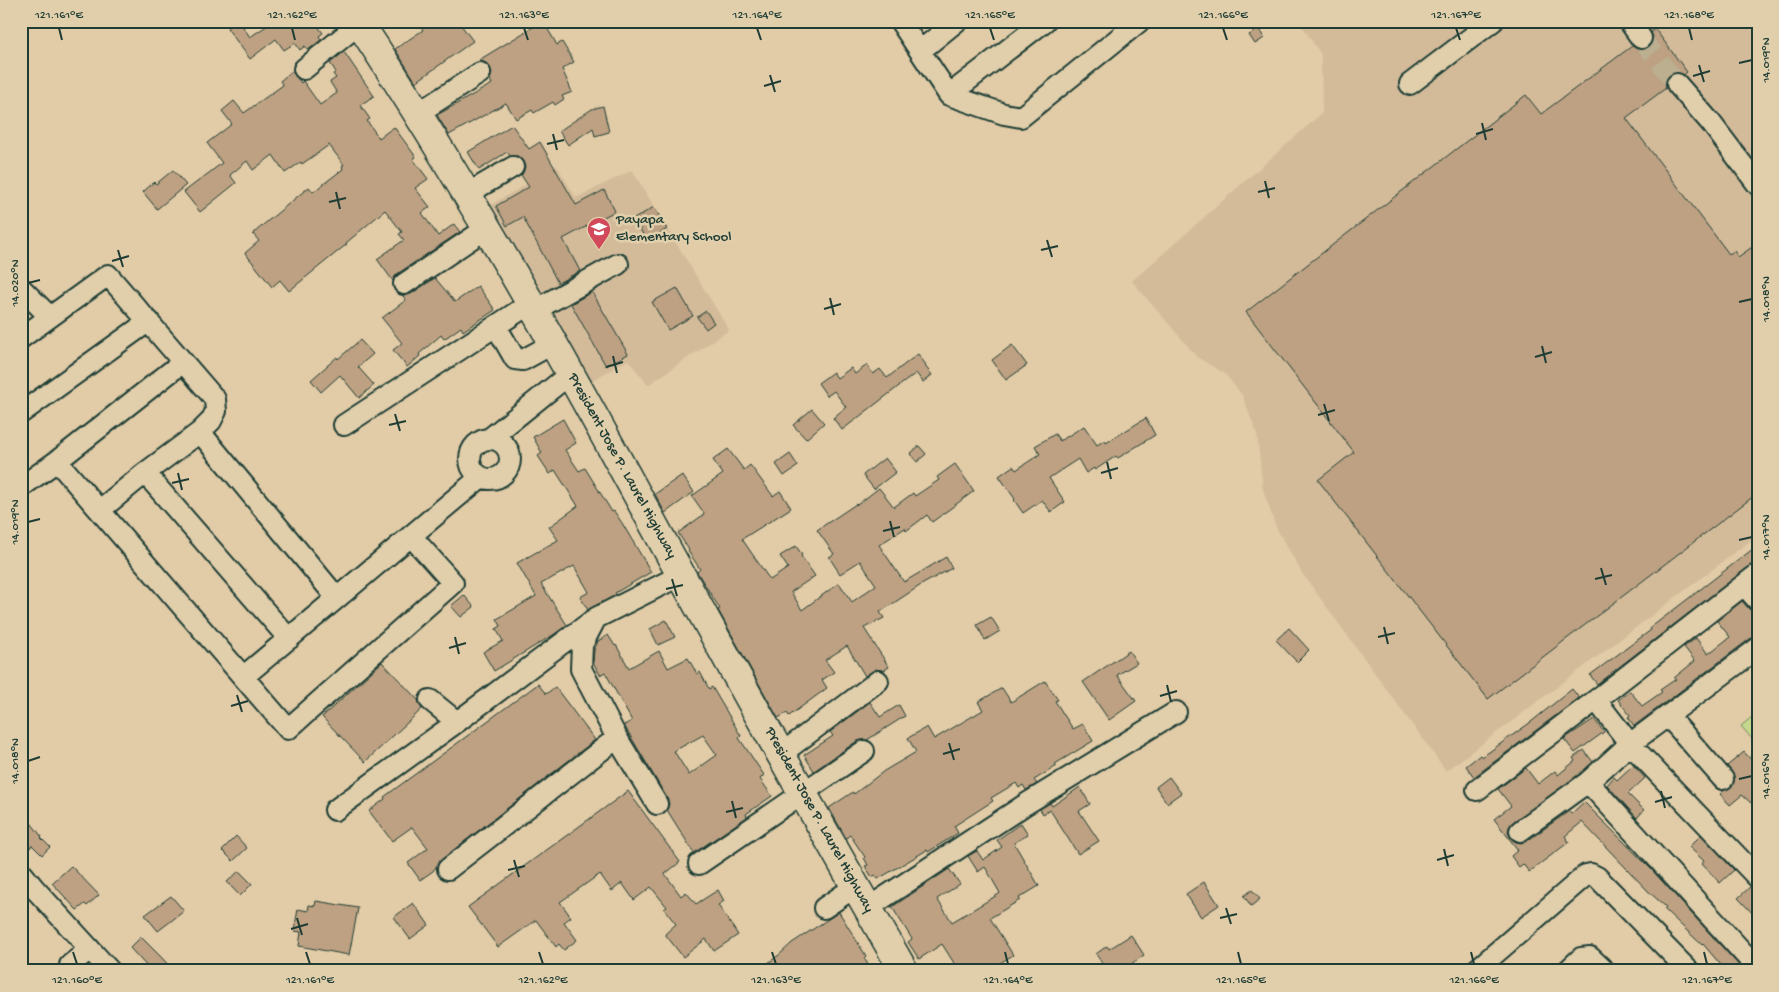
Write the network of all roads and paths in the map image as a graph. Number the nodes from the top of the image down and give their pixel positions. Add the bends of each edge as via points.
1 (900, 21) edge
2 (957, 21) edge
3 (1045, 21) edge
4 (1140, 21) edge
5 (1493, 21) edge
6 (1629, 21) edge
7 (359, 22) edge
8 (1641, 38) tunnel mouth
9 (920, 51) junction
10 (304, 69) dead end
11 (480, 73) dead end
12 (1410, 84) dead end
13 (1677, 84) tunnel mouth
14 (949, 95) junction
15 (417, 114) junction
16 (514, 167) dead end
17 (1758, 185) edge
18 (467, 194) junction
19 (487, 228) junction
20 (618, 264) dead end
21 (404, 284) dead end
22 (21, 288) edge
23 (533, 307) junction
24 (50, 317) junction
25 (149, 321) junction
26 (496, 326) junction
27 (21, 338) edge
28 (554, 343) junction
29 (183, 362) junction
30 (571, 373) junction
31 (21, 413) edge
32 (344, 425) dead end
33 (200, 432) junction
34 (489, 439) junction
35 (57, 461) junction
36 (144, 473) junction
37 (481, 477) junction
38 (21, 487) edge
39 (100, 510) junction
40 (411, 536) junction
41 (681, 575) junction
42 (1751, 579) edge
43 (337, 598) junction
44 (1758, 601) edge
45 (596, 618) junction
46 (289, 639) junction
47 (1758, 648) edge
48 (243, 678) junction
49 (878, 681) dead end
50 (430, 700) dead end
51 (1596, 700) junction
52 (1176, 712) dead end
53 (1668, 716) junction
54 (457, 722) junction
55 (617, 738) junction
56 (1630, 744) junction
57 (864, 751) dead end
58 (781, 754) junction
59 (1723, 779) dead end
60 (1588, 782) junction
61 (1477, 790) dead end
62 (803, 794) junction
63 (657, 804) dead end
64 (335, 810) dead end
65 (1520, 831) dead end
66 (699, 864) dead end
67 (448, 869) dead end
68 (21, 872) edge
69 (1758, 878) edge
70 (862, 897) junction
71 (824, 908) dead end
72 (90, 949) junction
73 (70, 965) dead end
74 (1758, 969) edge
75 (110, 971) edge
76 (904, 971) edge
77 (1475, 971) edge
78 (1567, 971) edge
79 (1605, 971) edge
80 (1689, 971) edge

1 - 9 street
2 - 9 street
3 - 14 street
4 - 14 street via 1021,117
5 - 12 street
6 - 8 street
7 - 10 street
7 - 15 highway, President Jose P. Laurel Highway
9 - 14 street
11 - 15 street
13 - 17 street
15 - 18 highway, President Jose P. Laurel Highway
16 - 18 street
18 - 19 highway, President Jose P. Laurel Highway
19 - 21 street
19 - 23 highway, President Jose P. Laurel Highway
20 - 23 street
22 - 24 street
23 - 26 street
23 - 28 highway, President Jose P. Laurel Highway
24 - 25 street via 108,275
24 - 27 street
25 - 29 street
25 - 31 street
26 - 28 street via 515,359 523,360
26 - 32 street
28 - 30 highway, President Jose P. Laurel Highway
29 - 33 street via 215,399 214,417
29 - 35 street
30 - 34 street
30 - 41 highway, President Jose P. Laurel Highway
33 - 36 street
33 - 43 street
34 - 37 street via 477,443 470,454 471,466
34 - 37 street via 508,448 511,461 499,478
35 - 38 street
35 - 39 street
36 - 39 street
36 - 46 street
37 - 40 street
39 - 48 street
40 - 43 street
40 - 48 street via 453,584 288,729
41 - 45 street
41 - 58 highway, President Jose P. Laurel Highway
42 - 44 street
42 - 51 street
43 - 46 street
45 - 54 street
45 - 55 street via 582,645 582,669
46 - 48 street
47 - 53 street
49 - 58 street
50 - 54 street
51 - 56 street
51 - 61 street
52 - 70 street via 1026,804
53 - 56 street
53 - 59 street
54 - 64 street
55 - 63 street
55 - 67 street
56 - 60 street
56 - 69 street
57 - 62 street
58 - 62 highway, President Jose P. Laurel Highway
60 - 65 street
60 - 74 street
62 - 66 street
62 - 70 highway, President Jose P. Laurel Highway
68 - 72 street
70 - 71 street
70 - 76 highway, President Jose P. Laurel Highway
72 - 73 street
72 - 75 street
77 - 80 street via 1591,874
78 - 79 street via 1581,958 1590,957

